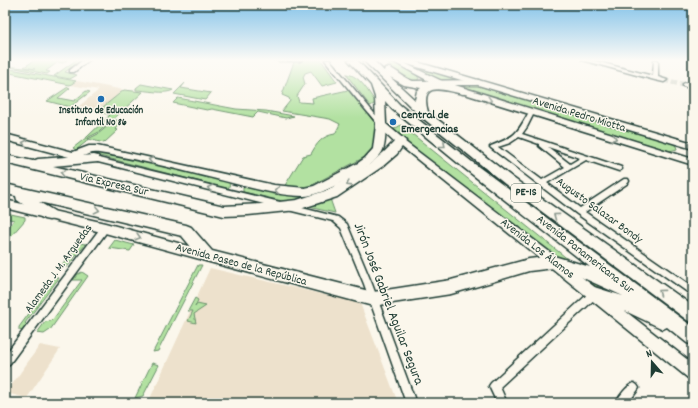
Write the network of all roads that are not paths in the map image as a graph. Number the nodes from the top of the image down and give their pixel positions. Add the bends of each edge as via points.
1 (342, 79) edge
2 (369, 79) edge
3 (387, 79) edge
4 (399, 79) edge
5 (420, 79) edge
6 (431, 79) edge
7 (466, 79) edge
8 (660, 79) edge
9 (664, 80) tunnel mouth
10 (476, 82) junction
11 (439, 83) junction
12 (412, 85) junction
13 (686, 85) tunnel mouth
14 (375, 86) junction
15 (693, 87) edge
16 (463, 91) junction
17 (531, 112) junction
18 (423, 113) junction
19 (381, 125) junction
20 (519, 135) junction
21 (5, 138) edge
22 (400, 141) junction
23 (536, 142) junction
24 (677, 142) junction
25 (693, 146) edge
26 (672, 155) junction
27 (78, 156) junction
28 (585, 158) junction
29 (5, 159) edge
30 (94, 159) junction
31 (693, 162) edge
32 (24, 164) junction
33 (570, 166) junction
34 (619, 169) dead end
35 (240, 181) junction
36 (626, 182) dead end
37 (542, 183) junction
38 (9, 189) edge
39 (316, 190) junction
40 (232, 193) junction
41 (5, 204) edge
42 (283, 206) junction
43 (580, 212) junction
44 (49, 215) junction
45 (105, 228) junction
46 (207, 256) junction
47 (554, 262) junction
48 (693, 292) edge
49 (594, 294) junction
50 (636, 294) junction
51 (373, 299) junction
52 (693, 315) edge
53 (689, 334) edge
54 (5, 363) edge
55 (693, 374) edge
56 (634, 388) dead end
57 (411, 403) edge
58 (502, 403) edge
59 (621, 403) edge

1 - 19 street
2 - 14 highway, Avenida Panamericana Sur / PE-1S
3 - 18 highway, Avenida Panamericana Sur / PE-1S
4 - 12 highway
5 - 12 highway via 421,81
6 - 11 main road, Avenida Pedro Miotta
7 - 10 main road, Avenida Pedro Miotta
8 - 9 street
10 - 11 highway
10 - 24 main road, Avenida Pedro Miotta
11 - 12 highway
11 - 16 main road, Avenida Pedro Miotta
13 - 15 street
14 - 19 highway via 380,97
14 -> 50 highway, Avenida Panamericana Sur / PE-1S via 396,107 468,165
16 -> 17 main road, Avenida Pedro Miotta
16 - 18 highway via 436,87 425,89 420,99
17 - 20 street
17 -> 26 main road, Avenida Pedro Miotta
52 -> 18 highway, Avenida Panamericana Sur / PE-1S via 509,181
19 - 22 highway, Avenida Los Álamos
19 - 39 main road via 378,150 369,160
20 - 23 street
20 - 37 street, Augusto Salazar Bondy via 493,147
27 -> 21 main road
22 -> 42 highway via 389,155 346,186 321,198
22 - 47 main road, Avenida Los Álamos
23 - 28 street
23 - 33 street
24 - 25 main road, Avenida Pedro Miotta
24 - 26 main road via 685,147 685,152 678,156
26 - 31 main road, Avenida Pedro Miotta
27 - 30 street
35 -> 27 main road via 97,149 89,149
28 - 33 street
28 - 34 street
29 - 32 highway, Via Expresa Sur
30 - 32 highway
40 -> 30 street
42 -> 32 highway, Via Expresa Sur via 224,211
33 - 37 street
39 -> 35 main road via 296,192
35 - 40 street
36 - 43 street
37 - 43 street, Augusto Salazar Bondy
38 - 44 highway
38 -> 46 highway via 186,231
39 - 42 main road
40 - 42 street
41 - 44 main road, Avenida Paseo de la República
42 - 51 street, Jirón José Gabriel Aguilar Segura via 335,219 344,226
43 - 48 street, Augusto Salazar Bondy
44 - 45 main road, Avenida Paseo de la República
45 -> 46 main road, Avenida Paseo de la República
45 - 54 street, Alameda J. M. Arguedas
46 - 51 highway, Avenida Paseo de la República
47 - 49 main road, Avenida Los Álamos
47 - 50 highway via 584,271
47 - 51 highway, Avenida Paseo de la República via 529,266 451,287
49 - 53 highway via 626,304
49 - 55 main road, Avenida Los Álamos
49 - 58 street via 494,386
50 - 53 highway, Avenida Panamericana Sur / PE-1S
51 - 57 street, Jirón José Gabriel Aguilar Segura
56 - 59 street

